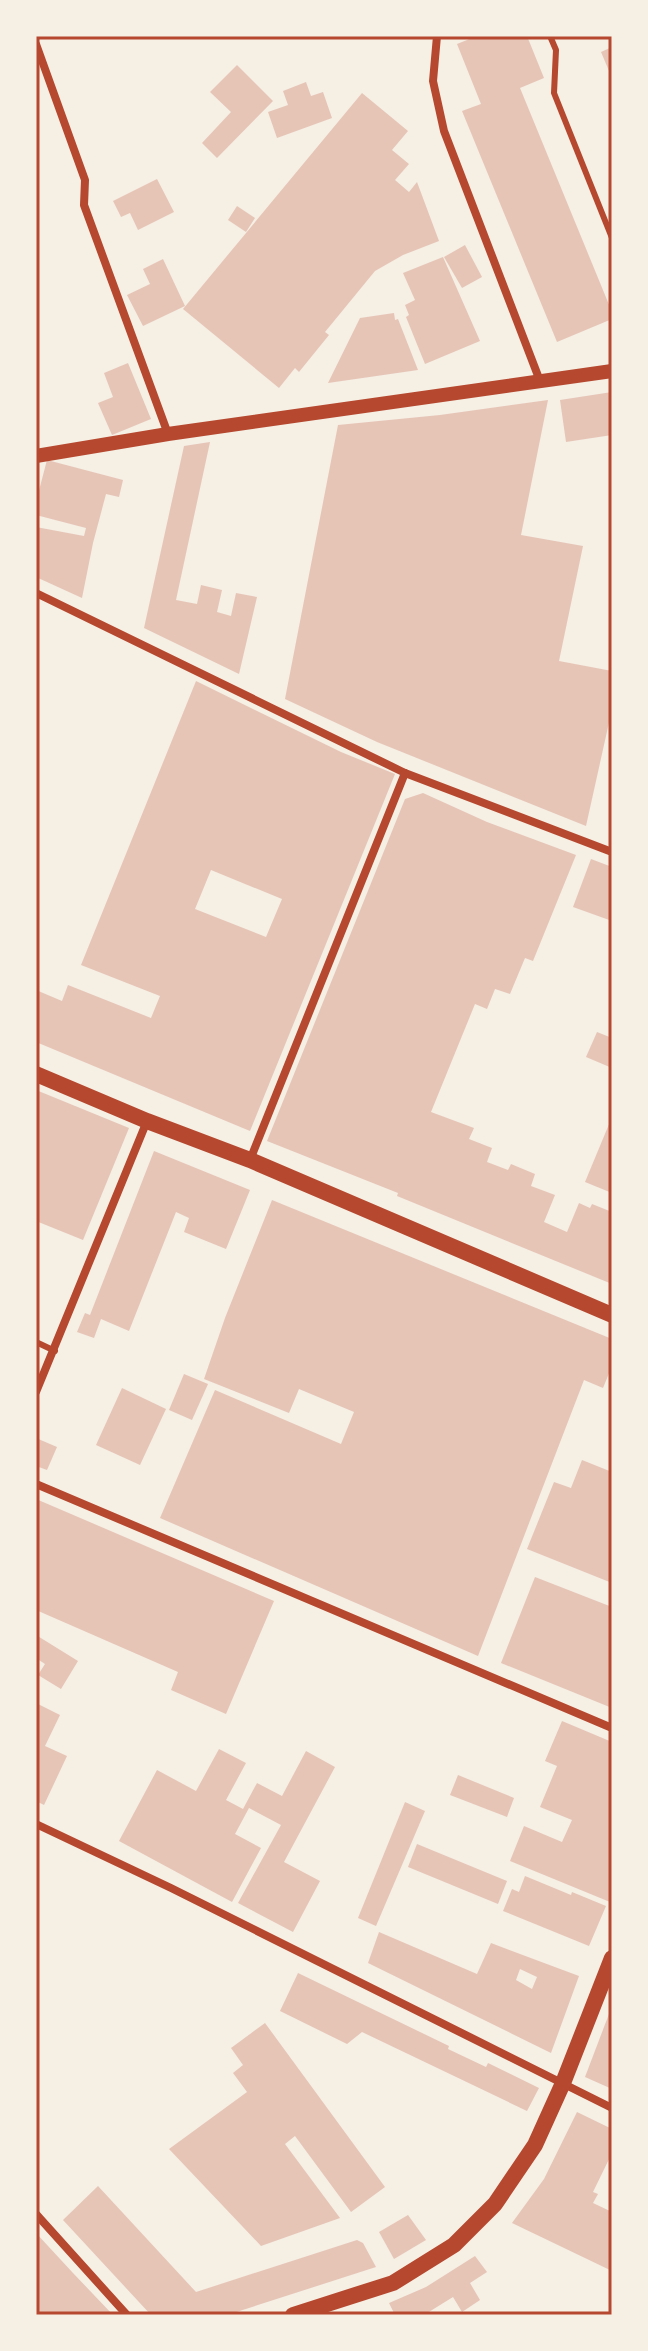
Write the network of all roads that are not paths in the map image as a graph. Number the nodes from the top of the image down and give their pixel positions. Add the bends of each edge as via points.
1 (437, 36) edge
2 (550, 36) edge
3 (36, 44) edge
4 (612, 238) edge
5 (612, 371) edge
6 (540, 381) junction
7 (168, 434) junction
8 (36, 456) edge
9 (36, 593) edge
10 (405, 773) junction
11 (612, 852) edge
12 (36, 1074) edge
13 (147, 1121) junction
14 (250, 1160) junction
15 (612, 1315) edge
16 (36, 1342) edge
17 (55, 1351) junction
18 (36, 1392) edge
19 (36, 1484) edge
20 (612, 1728) edge
21 (36, 1824) edge
22 (612, 1958) edge
23 (563, 2083) junction
24 (612, 2108) edge
25 (36, 2214) edge
26 (127, 2315) edge
27 (293, 2315) edge

1 - 6 street via 433,81 444,131
2 - 4 lane via 556,50 554,93
3 - 7 street via 85,180 84,205
5 - 6 street
6 - 7 street
7 - 8 street
9 - 10 street
10 - 11 street
10 - 14 street
12 - 13 main road
13 - 14 main road
13 - 17 street
14 - 15 main road
16 - 17 lane
17 - 18 street
19 - 20 street
21 - 23 street
22 - 23 main road
23 - 24 street
23 - 27 main road via 535,2145 495,2204 454,2245 393,2283
25 - 26 street

